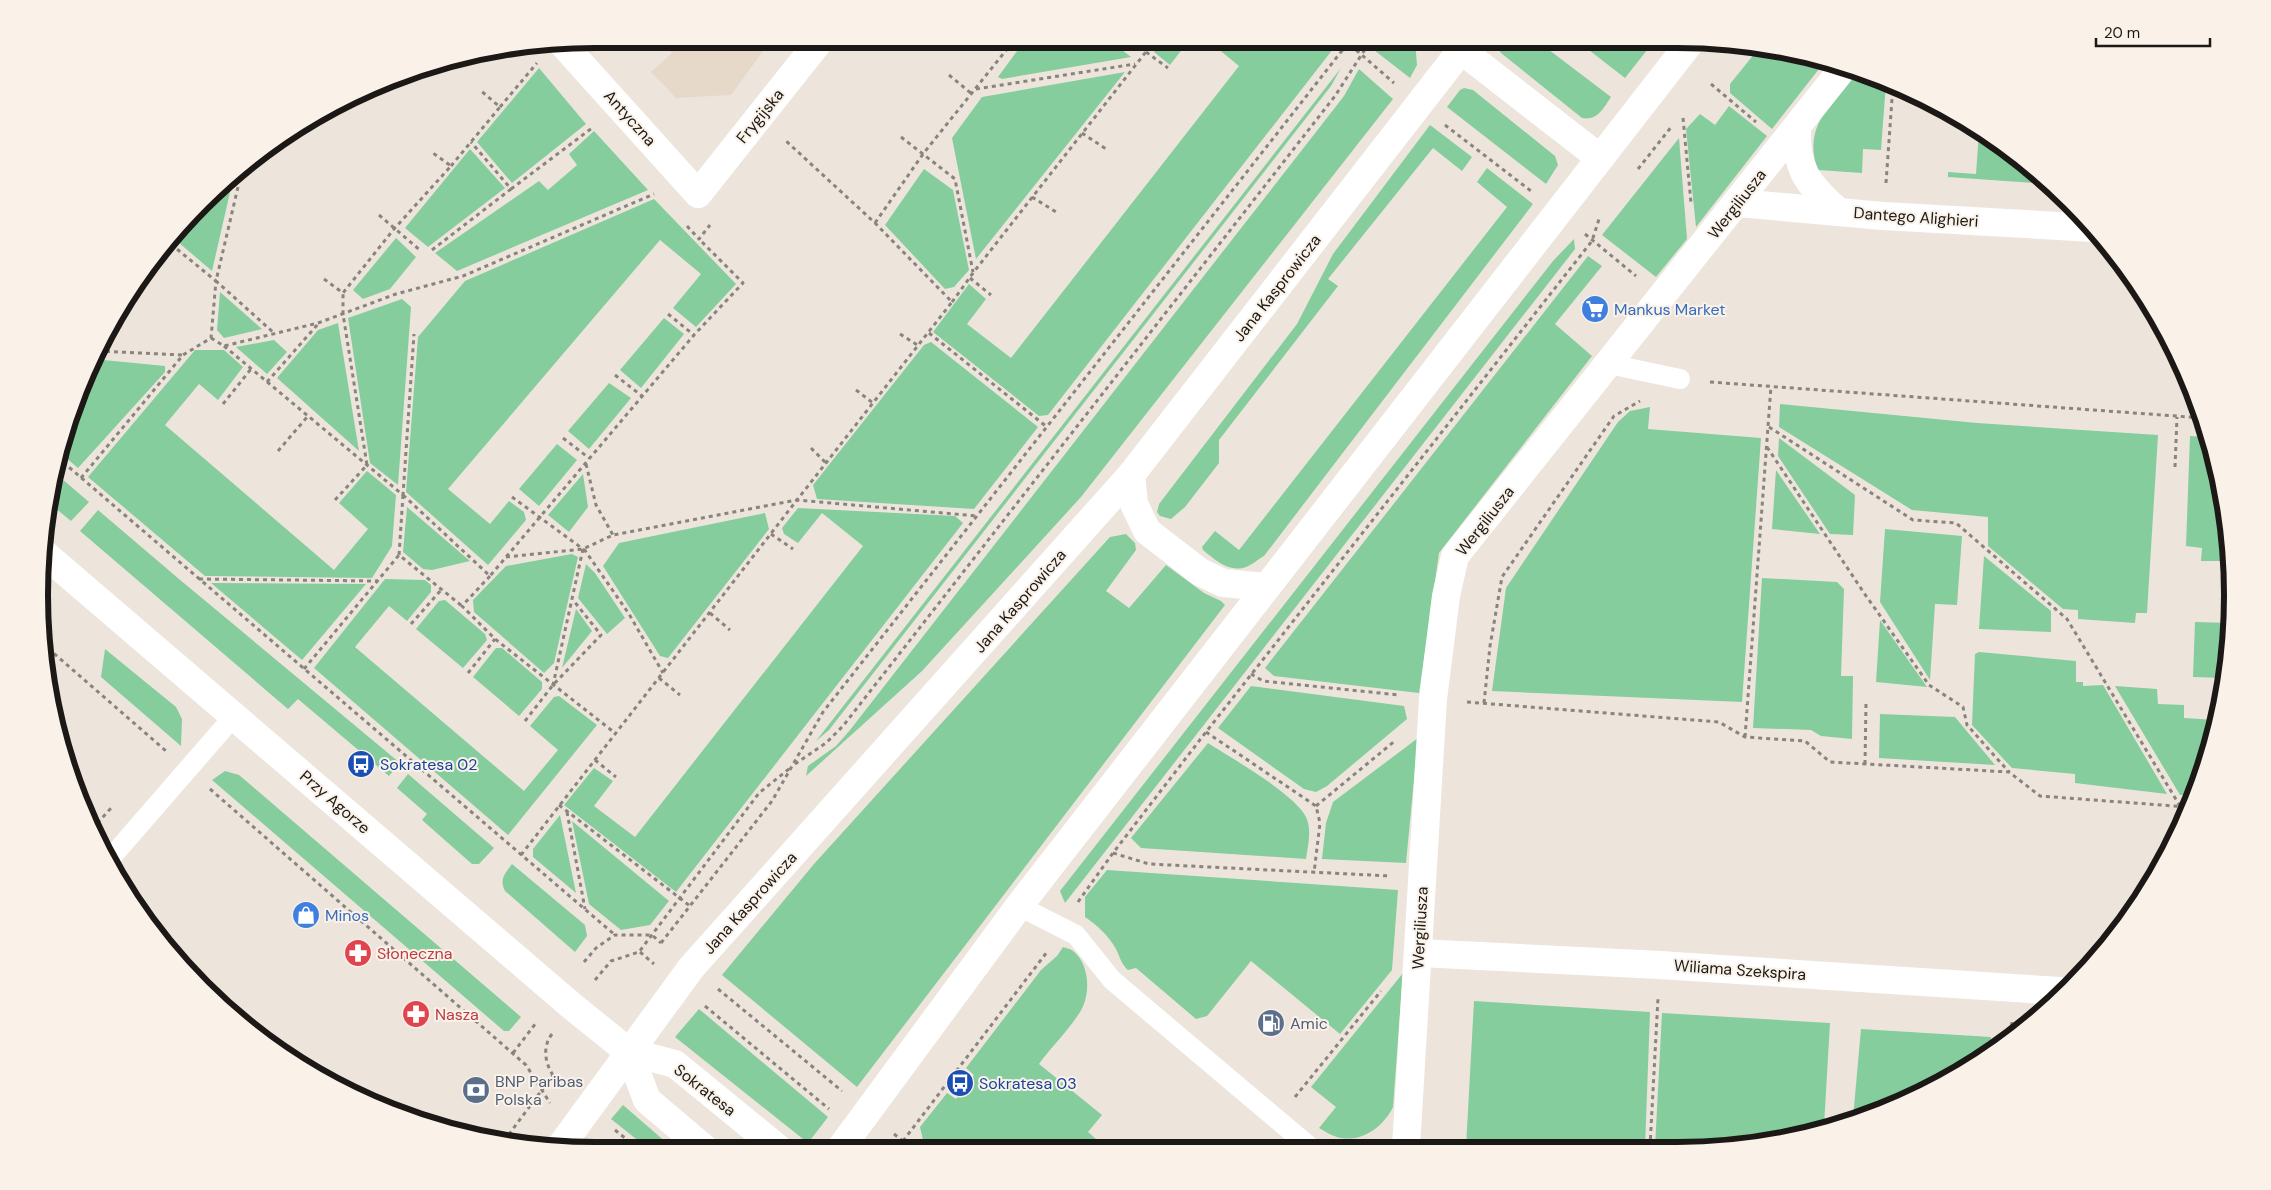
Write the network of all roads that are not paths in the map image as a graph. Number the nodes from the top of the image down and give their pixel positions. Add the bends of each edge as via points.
1 (814, 48) edge
2 (1457, 48) edge
3 (1466, 48) edge
4 (1686, 48) edge
5 (567, 49) edge
6 (1839, 73) edge
7 (1790, 136) junction
8 (1600, 158) junction
9 (698, 194) joint
10 (1738, 203) junction
11 (1839, 212) junction
12 (2082, 227) edge
13 (1609, 364) junction
14 (1680, 379) road end
15 (1132, 475) junction
16 (49, 558) edge
17 (1267, 587) junction
18 (234, 716) junction
19 (113, 855) edge
20 (1019, 906) junction
21 (1419, 953) junction
22 (2054, 991) edge
23 (629, 1052) junction
24 (564, 1141) edge
25 (697, 1142) edge
26 (770, 1142) edge
27 (845, 1142) edge
28 (1304, 1142) edge
29 (1406, 1142) edge

1 - 9 street, Frygijska
2 - 15 street, Jana Kasprowicza via 1419,104
3 - 8 street
4 - 8 street
5 - 9 street, Antyczna
6 - 7 street, Wergiliusza
7 - 10 street, Wergiliusza
7 - 11 street via 1806,179
8 - 17 street
10 - 11 street, Dantego Alighieri
10 - 13 street, Wergiliusza
11 - 12 street, Dantego Alighieri
13 - 14 lane
13 - 21 street, Wergiliusza via 1456,556 1446,596 1433,699
15 - 17 street via 1134,504 1147,531 1200,572 1223,582
15 - 23 street, Jana Kasprowicza via 692,968
16 - 18 street, Przy Agorze
17 - 20 street
18 - 19 lane
18 - 23 street, Przy Agorze
20 - 27 street
20 - 28 lane via 1076,935 1112,980
21 - 22 street, Wiliama Szekspira via 1660,964
21 - 29 street, Wergiliusza
23 - 24 street, Jana Kasprowicza
23 - 25 street via 647,1100
23 - 26 street, Sokratesa via 675,1064

